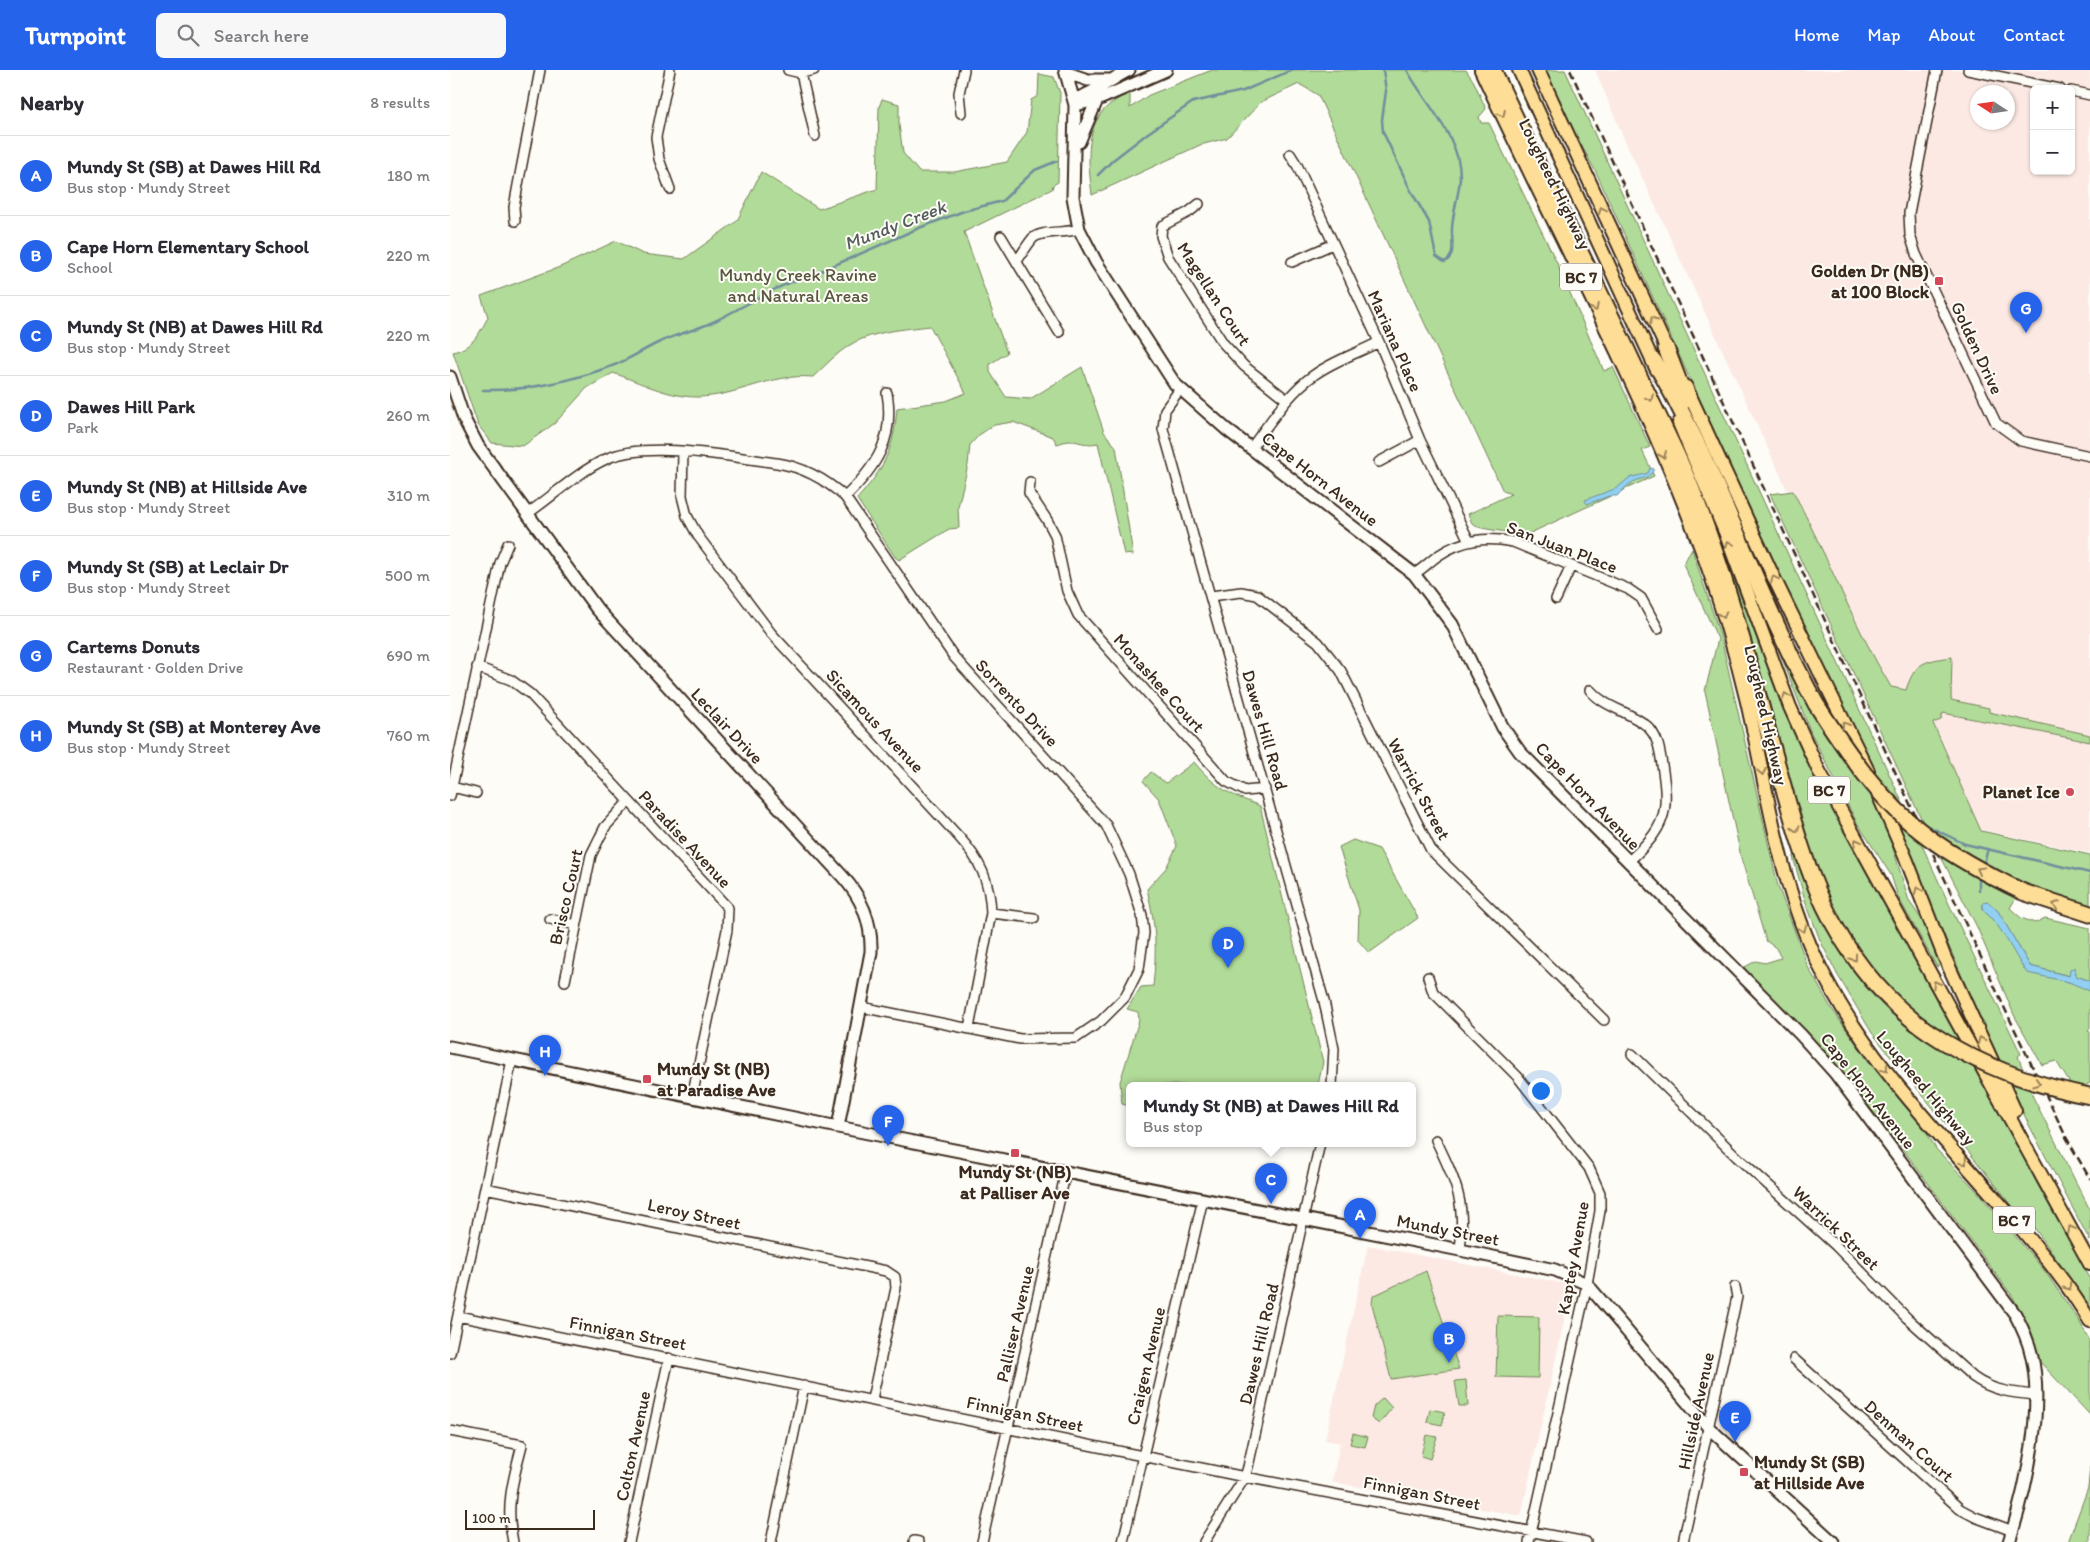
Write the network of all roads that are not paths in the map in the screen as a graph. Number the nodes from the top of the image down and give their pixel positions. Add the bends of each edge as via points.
1 (540, 70) edge
2 (670, 70) edge
3 (788, 70) edge
4 (814, 70) edge
5 (964, 70) edge
6 (1129, 70) edge
7 (1166, 70) edge
8 (1481, 70) edge
9 (1493, 70) edge
10 (1519, 70) edge
11 (1538, 70) edge
12 (1937, 70) edge
13 (1968, 70) edge
14 (801, 72) junction
15 (1066, 72) edge
16 (1152, 73) edge
17 (1109, 80) junction
18 (2041, 85) edge
19 (2075, 92) edge
20 (2090, 95) edge
21 (1096, 100) junction
22 (1075, 102) junction
23 (961, 113) dead end
24 (815, 136) dead end
25 (1074, 153) junction
26 (1290, 154) dead end
27 (670, 189) dead end
28 (1199, 204) dead end
29 (515, 221) dead end
30 (1079, 229) junction
31 (1001, 236) dead end
32 (1333, 244) junction
33 (1017, 261) junction
34 (1292, 262) dead end
35 (1059, 332) dead end
36 (1379, 342) junction
37 (1666, 348) junction
38 (1654, 361) junction
39 (450, 377) edge
40 (1180, 389) junction
41 (887, 393) dead end
42 (1287, 400) junction
43 (1420, 440) junction
44 (1251, 448) junction
45 (683, 452) junction
46 (2090, 456) edge
47 (1379, 462) dead end
48 (1030, 482) dead end
49 (845, 497) junction
50 (528, 514) junction
51 (1469, 541) junction
52 (508, 544) dead end
53 (1571, 566) junction
54 (1414, 574) junction
55 (1211, 596) junction
56 (1556, 599) dead end
57 (1658, 629) dead end
58 (477, 667) junction
59 (1590, 690) dead end
60 (1814, 700) junction
61 (1265, 789) junction
62 (451, 792) edge
63 (476, 793) dead end
64 (628, 802) junction
65 (1628, 862) junction
66 (991, 913) junction
67 (2090, 914) edge
68 (1034, 918) dead end
69 (550, 920) dead end
70 (576, 925) junction
71 (1428, 977) dead end
72 (564, 981) dead end
73 (861, 1007) junction
74 (1604, 1020) dead end
75 (969, 1028) junction
76 (450, 1047) edge
77 (1632, 1054) dead end
78 (512, 1060) junction
79 (1332, 1082) edge
80 (2090, 1096) edge
81 (692, 1097) junction
82 (838, 1127) junction
83 (1436, 1140) dead end
84 (1319, 1147) edge
85 (1066, 1171) junction
86 (484, 1188) junction
87 (2052, 1195) junction
88 (1203, 1199) junction
89 (1304, 1219) junction
90 (1460, 1250) junction
91 (2090, 1264) edge
92 (1587, 1284) junction
93 (1735, 1287) dead end
94 (458, 1316) junction
95 (2090, 1321) edge
96 (450, 1353) edge
97 (669, 1358) junction
98 (1794, 1359) dead end
99 (804, 1386) junction
100 (2036, 1394) junction
101 (872, 1399) junction
102 (1008, 1427) junction
103 (1709, 1428) junction
104 (450, 1431) edge
105 (1142, 1455) junction
106 (1246, 1476) junction
107 (1531, 1532) junction
108 (2011, 1536) edge
109 (513, 1542) edge
110 (629, 1542) edge
111 (771, 1542) edge
112 (982, 1542) edge
113 (1123, 1542) edge
114 (1204, 1542) edge
115 (1529, 1542) edge
116 (1586, 1542) edge
117 (1683, 1542) edge
118 (1833, 1542) edge

1 - 29 street via 517,192
2 - 27 street via 656,137
3 - 14 street
4 - 14 street
5 - 23 street via 959,93
6 - 17 street
7 - 16 street
8 -> 95 main road, Lougheed Highway / BC 7 via 1611,341 1692,526 1739,671 1787,883 1821,970 1875,1056 2050,1263
9 -> 80 highway, bridge via 1691,488 1725,580 1794,822 1821,902 1836,931 1882,992 1915,1022 1954,1048 1995,1068 2046,1086
10 - 38 main road, Lougheed Highway / BC 7
37 -> 11 main road
12 - 46 street, Golden Drive via 1909,213 1910,235 1916,254 1996,423 2021,441
13 - 18 street
14 - 24 street
15 - 17 street via 1089,80
15 - 22 street, Cape Horn Avenue
16 - 21 street
17 - 22 street via 1102,88
19 - 20 street
21 - 22 street
21 - 25 street
22 - 25 street, Cape Horn Avenue
25 - 30 street, Cape Horn Avenue via 1073,201
26 - 32 street, Mariana Place
28 - 42 street, Magellan Court via 1162,226 1161,236 1166,251 1229,351
30 - 33 street via 1039,234
30 - 40 street, Cape Horn Avenue via 1096,262
31 - 33 street
32 - 34 street
32 - 36 street, Mariana Place
33 - 35 street
36 - 42 street via 1315,374
36 - 43 street, Mariana Place
37 - 60 highway via 1683,395
87 -> 37 main road via 1953,976 1887,814
38 - 60 highway via 1685,418
87 -> 38 main road, Lougheed Highway / BC 7 via 1811,753
39 - 50 street, Leclair Drive via 473,438
40 - 44 street, Cape Horn Avenue
40 - 55 street, Dawes Hill Road via 1165,410 1163,429
41 - 49 street via 889,425 882,448 874,466
42 - 44 street
43 - 47 street
43 - 51 street, Mariana Place
44 - 54 street, Cape Horn Avenue
45 - 49 street, Sorrento Drive via 794,466 820,478
45 - 50 street, Sorrento Drive via 641,450 615,455 598,463
45 - 66 street, Sicamous Avenue via 682,496 687,516 698,536 771,633 969,848 987,881
48 - 61 street, Monashee Court via 1029,493 1055,535 1071,601 1085,625 1226,781 1246,791
49 - 75 street, Sorrento Drive via 950,652 1106,824 1121,853 1142,915 1144,950 1125,997 1110,1013 1076,1038 1032,1040
50 - 73 street, Leclair Drive via 596,609 854,891 867,918 871,942
51 - 53 street, San Juan Place via 1494,539 1513,542
51 - 54 street, San Juan Place via 1439,556
52 - 58 street via 500,563
53 - 56 street
53 - 57 street, San Juan Place via 1628,589 1641,598
54 - 65 street, Cape Horn Avenue via 1452,624 1508,737
55 - 61 street, Dawes Hill Road
55 - 74 street, Warrick Street via 1241,592 1257,595 1326,650 1341,671 1431,850
58 - 62 street
58 - 64 street, Paradise Avenue via 511,680 530,694
59 - 65 street via 1599,700 1647,726 1656,738 1660,752 1666,793 1665,812 1656,833
67 -> 60 highway, bridge via 2023,892 1956,856 1910,823 1863,773
61 - 79 street, Dawes Hill Road via 1324,1001 1334,1049
62 - 63 street
64 - 70 street, Brisco Court via 605,827 594,846
64 - 81 street, Paradise Avenue via 728,908 727,930
65 - 100 street, Cape Horn Avenue via 1835,1072 2015,1314 2032,1354
66 - 68 street
66 - 75 street, Sicamous Avenue
69 - 70 street
70 - 72 street, Brisco Court
71 - 92 street, Kaptey Avenue via 1434,992 1506,1063 1592,1175 1600,1193 1600,1211
73 - 75 street, Sorrento Drive
73 - 82 street, Leclair Drive
76 - 78 street, Mundy Street
77 - 100 street, Warrick Street via 1737,1157 1973,1377 2000,1391
78 - 81 street, Mundy Street
78 - 86 street
81 - 82 street, Mundy Street
82 - 85 street, Mundy Street
83 - 90 street via 1462,1204
84 - 89 street, Dawes Hill Road
85 - 88 street, Mundy Street
85 - 102 street, Palliser Avenue
86 - 94 street
86 - 101 street, Leroy Street via 881,1269 895,1277 896,1294
91 -> 87 main road, Lougheed Highway / BC 7
88 - 89 street, Mundy Street
88 - 105 street, Craigen Avenue
89 - 90 street, Mundy Street
89 - 106 street, Dawes Hill Road
90 - 92 street, Mundy Street via 1555,1270
92 - 103 street, Mundy Street
92 - 107 street, Kaptey Avenue
93 - 103 street, Hillside Avenue via 1737,1297
94 - 96 street
94 - 97 street, Finnigan Street
97 - 99 street, Finnigan Street
97 - 110 street, Colton Avenue
98 - 108 street, Denman Court via 1960,1509
99 - 101 street, Finnigan Street
99 - 111 street
100 - 108 street, Cape Horn Avenue via 2026,1480
101 - 102 street, Finnigan Street
102 - 105 street, Finnigan Street
102 - 112 street, Palliser Avenue
103 - 117 street, Hillside Avenue
103 - 118 street, Mundy Street
104 - 109 street via 522,1445 509,1500
105 - 106 street, Finnigan Street
105 - 113 street, Craigen Avenue
106 - 107 street, Finnigan Street
106 - 114 street, Dawes Hill Road
107 - 115 street, Kaptey Avenue
107 - 116 street, Finnigan Street

